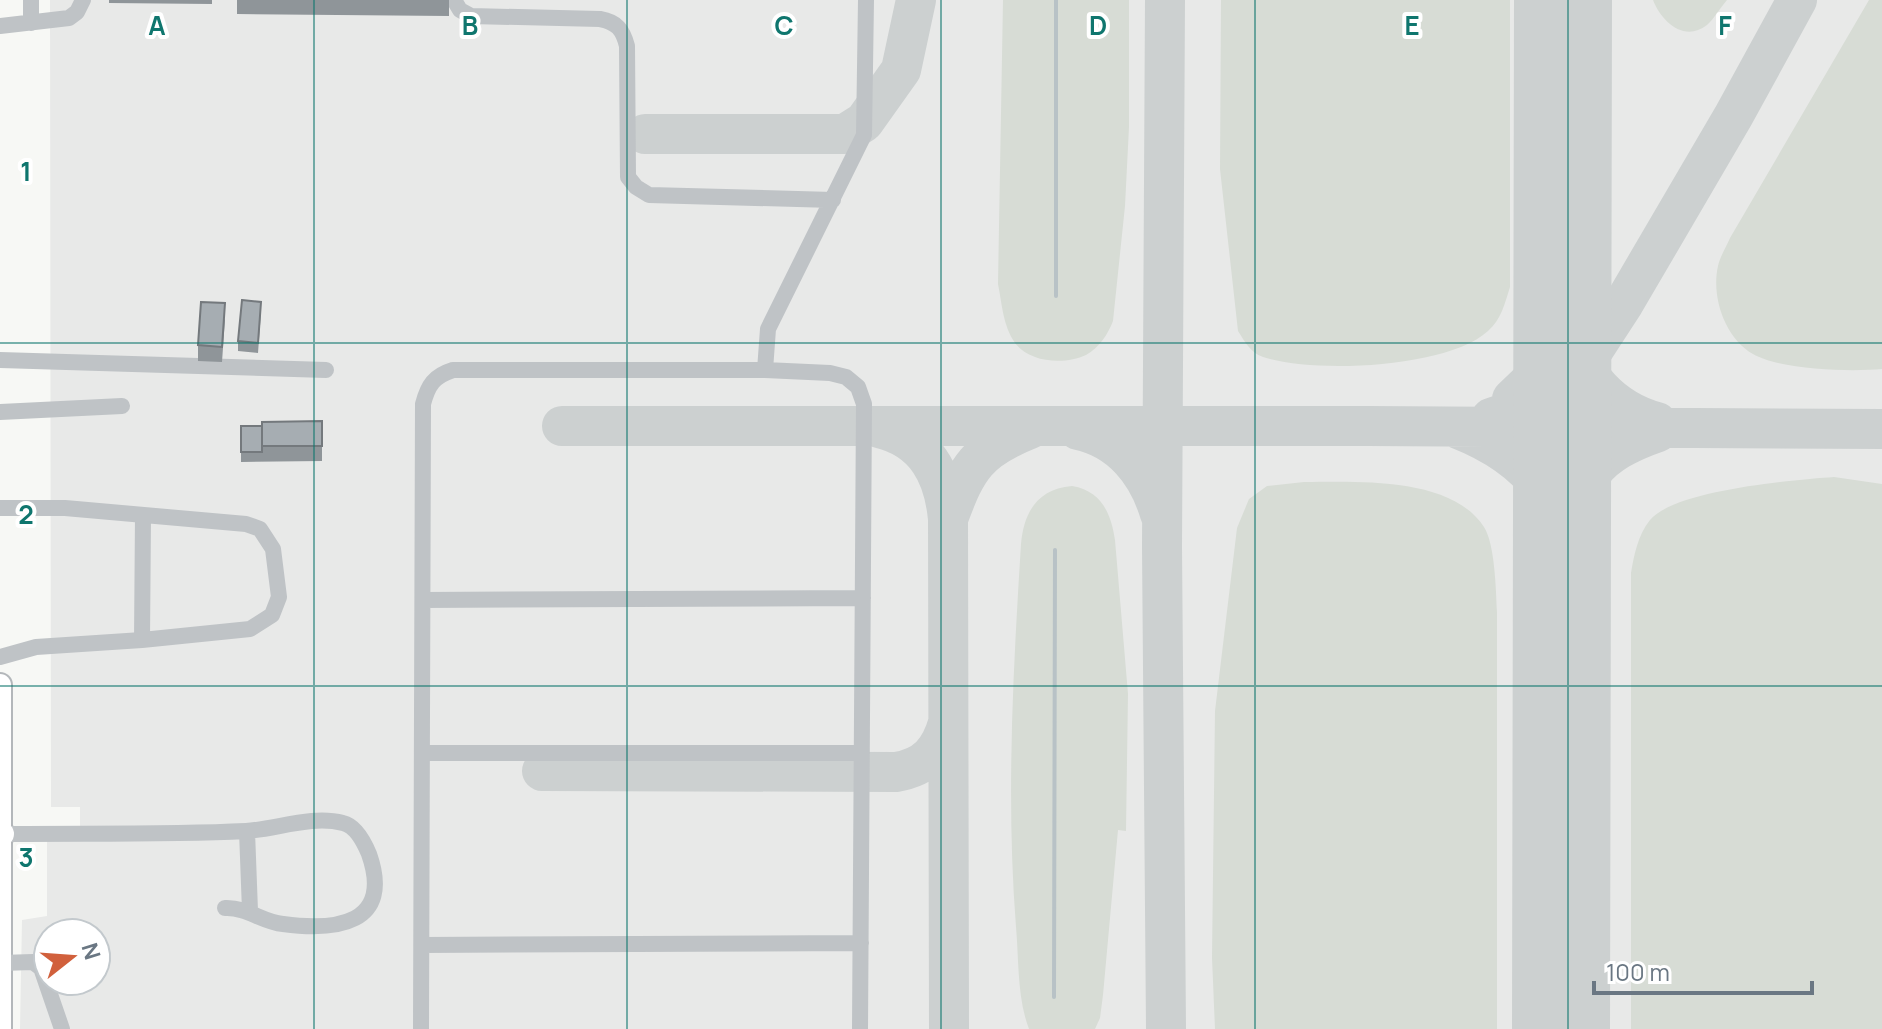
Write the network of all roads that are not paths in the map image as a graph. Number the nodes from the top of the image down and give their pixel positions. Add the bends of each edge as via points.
1 (31, 0) edge
2 (83, 0) edge
3 (454, 0) edge
4 (866, 0) edge
5 (31, 23) junction
6 (0, 26) edge
7 (833, 200) junction
8 (0, 360) edge
9 (326, 370) dead end
10 (765, 370) junction
11 (122, 406) dead end
12 (0, 412) edge
13 (0, 508) edge
14 (143, 515) junction
15 (863, 598) junction
16 (423, 600) junction
17 (142, 640) junction
18 (0, 657) edge
19 (0, 685) edge
20 (422, 753) junction
21 (862, 753) junction
22 (247, 831) junction
23 (1, 834) edge
24 (225, 908) dead end
25 (250, 911) junction
26 (861, 943) junction
27 (422, 945) junction
28 (1, 963) edge
29 (0, 1029) edge
30 (62, 1029) edge
31 (421, 1029) edge
32 (860, 1029) edge

1 - 5 lane
2 - 5 lane via 69,18
3 - 7 lane via 471,16 600,19 624,33 628,177 649,195
4 - 7 lane via 864,135
5 - 6 lane
7 - 10 lane via 768,329
8 - 9 lane
10 - 15 lane via 830,373 858,387 864,404
10 - 16 lane via 453,370 439,375 423,404
11 - 12 lane
13 - 14 lane
14 - 17 lane
14 - 17 lane via 260,529 273,549 279,597 272,615 250,629
15 - 16 lane
15 - 21 lane
16 - 20 lane
17 - 18 lane via 36,647
19 - 23 main road
20 - 21 lane
20 - 27 lane
21 - 26 lane
22 - 23 lane
22 - 25 lane
22 - 25 lane via 327,820 347,823 368,852 374,893 367,911 350,922 280,924
23 - 28 main road
24 - 25 lane
26 - 27 lane
26 - 32 lane
27 - 31 lane
28 - 29 main road
28 - 30 lane via 33,962 41,968

